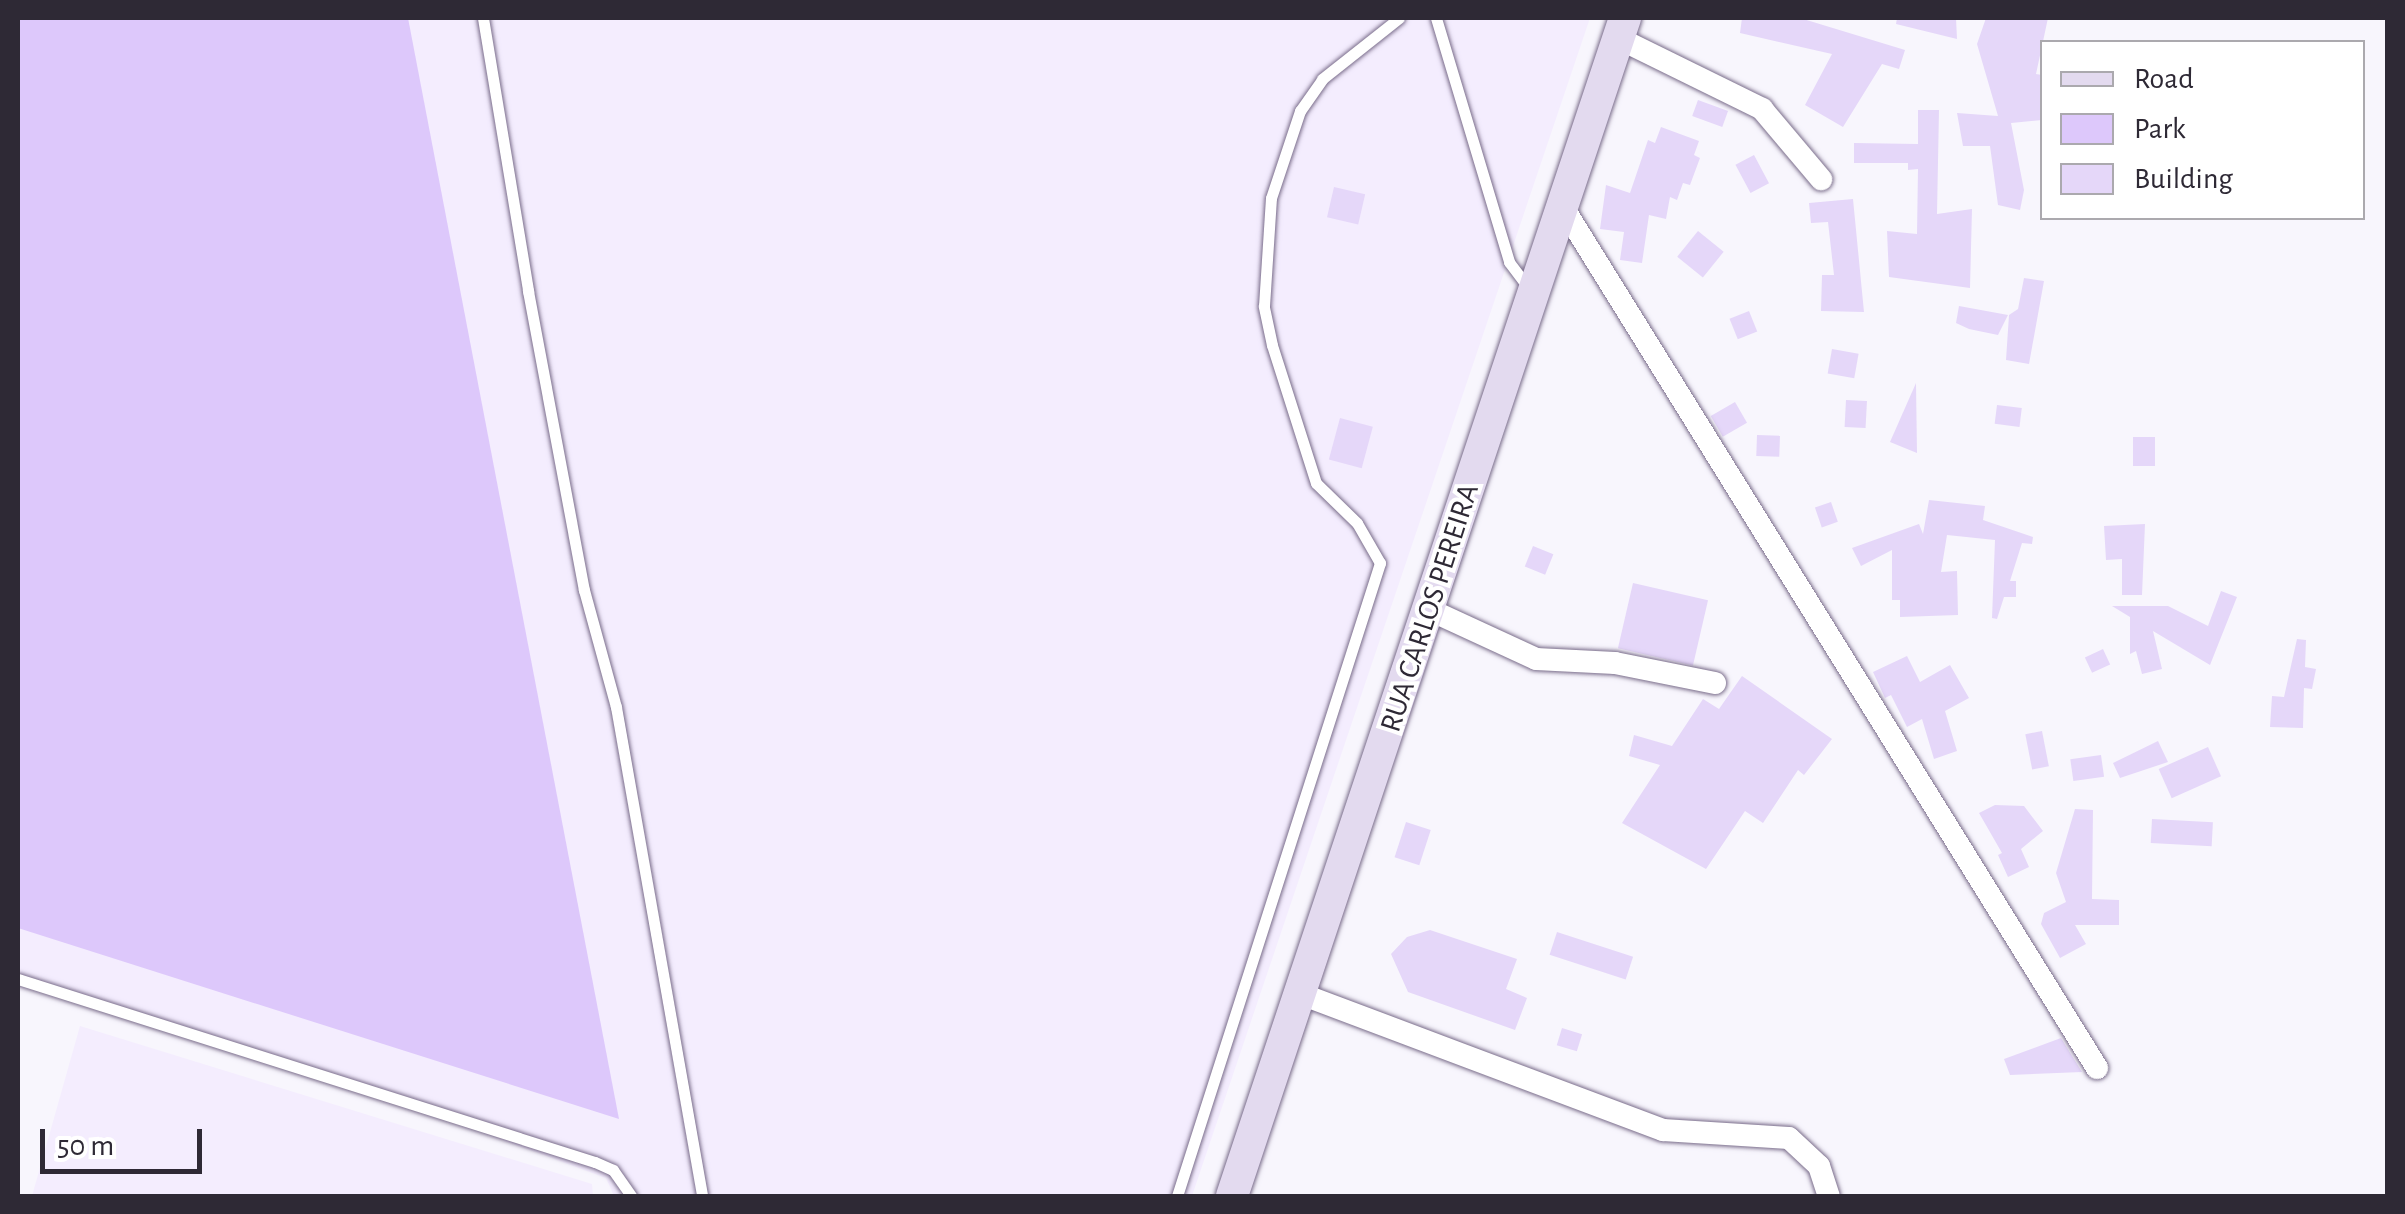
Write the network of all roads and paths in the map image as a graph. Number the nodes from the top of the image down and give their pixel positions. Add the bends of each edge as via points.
1 (483, 18) edge
2 (1399, 18) edge
3 (1436, 18) edge
4 (1621, 28) edge
5 (1822, 179) dead end
6 (1564, 209) junction
7 (1534, 294) junction
8 (1430, 610) junction
9 (1715, 683) dead end
10 (18, 980) edge
11 (1301, 994) junction
12 (2098, 1068) dead end
13 (630, 1196) edge
14 (702, 1196) edge
15 (1178, 1196) edge
16 (1232, 1196) edge
17 (1829, 1196) edge

1 - 14 lane via 528,290 584,590 616,707
2 - 15 lane via 1322,79 1285,145 1271,198 1264,306 1272,344 1316,484 1357,523 1380,563
3 - 7 lane via 1510,262
4 - 5 street via 1762,109
4 - 6 main road, RUA CARLOS PEREIRA
6 - 7 main road, RUA CARLOS PEREIRA
6 - 12 street
7 - 8 main road, RUA CARLOS PEREIRA
8 - 9 street via 1536,659 1615,663
8 - 11 main road, RUA CARLOS PEREIRA
10 - 13 lane via 595,1162 613,1170
11 - 16 main road, RUA CARLOS PEREIRA
11 - 17 street via 1663,1130 1789,1138 1820,1166

